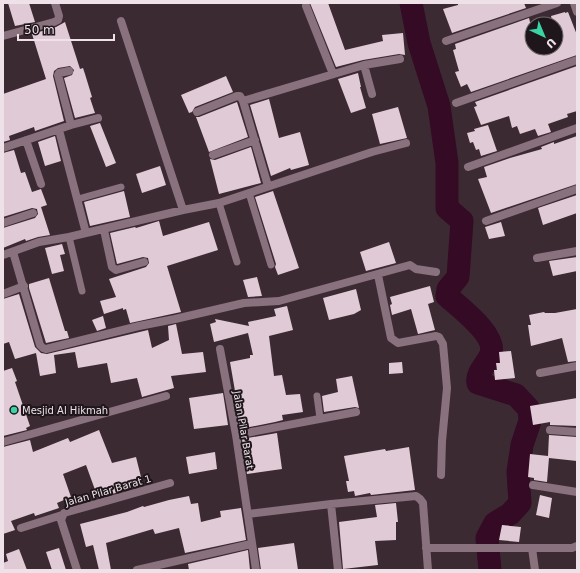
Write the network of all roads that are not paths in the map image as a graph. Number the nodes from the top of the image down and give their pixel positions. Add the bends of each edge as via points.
1 (55, 3) edge
2 (557, 3) edge
3 (574, 3) edge
4 (306, 6) dead end
5 (577, 12) edge
6 (121, 21) dead end
7 (3, 36) edge
8 (446, 41) dead end
9 (400, 59) dead end
10 (577, 60) edge
11 (364, 65) junction
12 (69, 71) dead end
13 (333, 74) junction
14 (372, 94) dead end
15 (243, 101) junction
16 (456, 103) dead end
17 (197, 112) dead end
18 (98, 118) dead end
19 (71, 125) junction
20 (577, 128) edge
21 (59, 130) junction
22 (26, 140) junction
23 (255, 140) junction
24 (406, 143) dead end
25 (3, 148) edge
26 (213, 155) dead end
27 (468, 167) dead end
28 (41, 184) dead end
29 (268, 186) junction
30 (121, 187) dead end
31 (577, 188) edge
32 (249, 193) junction
33 (78, 199) junction
34 (219, 203) junction
35 (184, 210) junction
36 (33, 213) dead end
37 (486, 221) dead end
38 (3, 224) edge
39 (104, 230) junction
40 (86, 233) junction
41 (69, 237) junction
42 (577, 251) edge
43 (13, 252) junction
44 (3, 255) edge
45 (537, 258) dead end
46 (144, 262) dead end
47 (237, 262) dead end
48 (271, 265) dead end
49 (436, 272) dead end
50 (378, 275) junction
51 (24, 286) junction
52 (82, 291) dead end
53 (3, 294) edge
54 (220, 349) dead end
55 (577, 366) edge
56 (540, 373) dead end
57 (166, 396) dead end
58 (317, 396) dead end
59 (356, 412) dead end
60 (320, 418) junction
61 (550, 430) dead end
62 (577, 432) edge
63 (236, 435) junction
64 (3, 442) edge
65 (441, 475) dead end
66 (170, 483) dead end
67 (533, 485) dead end
68 (577, 492) edge
69 (331, 504) junction
70 (248, 514) junction
71 (62, 515) junction
72 (21, 528) dead end
73 (251, 544) junction
74 (577, 546) edge
75 (426, 548) junction
76 (532, 548) junction
77 (78, 570) edge
78 (137, 570) edge
79 (256, 570) edge
80 (338, 570) edge
81 (428, 570) edge
82 (534, 570) edge

1 - 7 street via 58,20
2 - 8 street
3 - 5 street
4 - 13 street
6 - 35 street
9 - 11 street
10 - 16 street
11 - 13 street
11 - 14 street
12 - 19 street via 58,75
13 - 15 street
15 - 17 street via 237,96
15 - 23 street
18 - 19 street
19 - 21 street
20 - 27 street
21 - 22 street
21 - 33 street
22 - 25 street
22 - 28 street
23 - 26 street
23 - 29 street
24 - 29 street
29 - 32 street
30 - 33 lane
31 - 37 street
32 - 34 street
32 - 48 lane
33 - 40 street
34 - 35 street
34 - 47 lane
35 - 39 street
36 - 38 street
39 - 40 street
39 - 46 street via 114,269
40 - 41 street
41 - 43 street via 39,242
41 - 52 lane
42 - 45 street
43 - 44 street
43 - 51 street
49 - 50 street via 416,269 410,265
50 - 51 street via 279,301 244,303 46,348 40,345
50 - 65 street via 391,338 398,343 436,336 443,344 447,388
51 - 53 street
54 - 63 street, Jalan Pilar Barat
55 - 56 street
57 - 64 street
58 - 60 lane
59 - 60 street
60 - 63 street
61 - 62 street
63 - 70 street, Jalan Pilar Barat
66 - 71 street, Jalan Pilar Barat 1
67 - 68 street
69 - 70 street
69 - 75 street via 416,496 422,503
69 - 80 street
70 - 73 street, Jalan Pilar Barat
71 - 72 street
71 - 77 street, Jalan Pilar Barat 1 via 61,520
73 - 78 street
73 - 79 street, Jalan Pilar Barat
74 - 76 street
75 - 76 street
75 - 81 street
76 - 82 street

